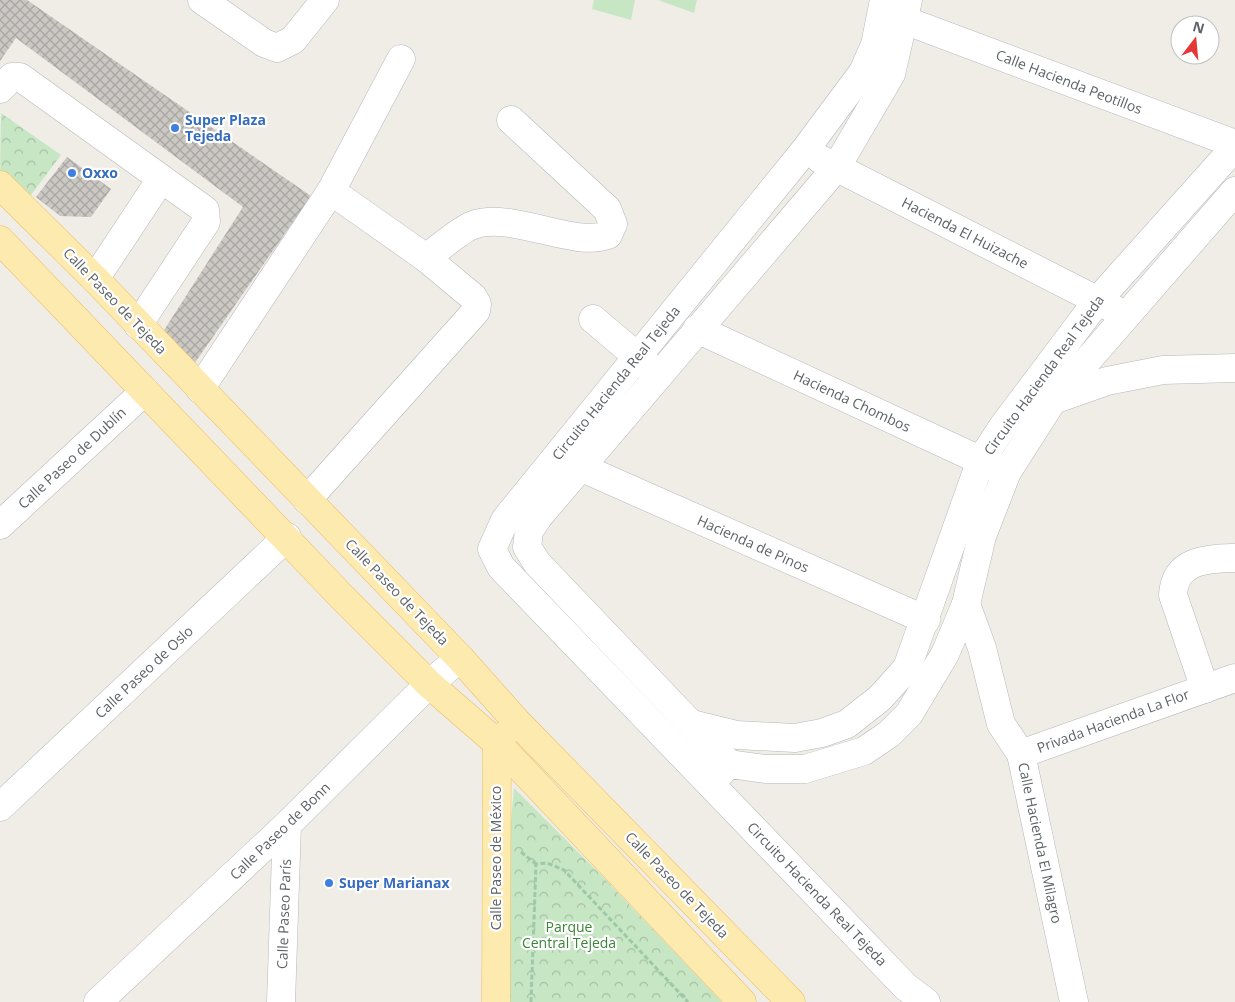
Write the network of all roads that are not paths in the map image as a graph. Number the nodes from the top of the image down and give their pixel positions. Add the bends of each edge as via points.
1 (202, 0) edge
2 (324, 0) edge
3 (884, 0) edge
4 (906, 10) edge
5 (401, 59) dead end
6 (0, 89) edge
7 (511, 120) dead end
8 (1235, 145) edge
9 (805, 150) junction
10 (836, 168) junction
11 (161, 179) junction
12 (0, 185) edge
13 (331, 191) junction
14 (1235, 191) edge
15 (1, 243) edge
16 (426, 258) junction
17 (95, 279) junction
18 (1098, 300) junction
19 (1126, 316) junction
20 (593, 319) dead end
21 (138, 325) junction
22 (697, 329) junction
23 (637, 357) junction
24 (1235, 368) edge
25 (659, 374) junction
26 (200, 389) junction
27 (145, 391) junction
28 (1053, 400) junction
29 (981, 460) junction
30 (580, 467) junction
31 (1007, 472) junction
32 (307, 500) junction
33 (0, 525) edge
34 (287, 537) junction
35 (1235, 558) edge
36 (374, 570) junction
37 (342, 596) junction
38 (966, 604) junction
39 (926, 620) junction
40 (460, 658) junction
41 (1235, 678) edge
42 (429, 684) junction
43 (1205, 689) junction
44 (517, 722) junction
45 (692, 724) junction
46 (497, 743) junction
47 (672, 743) junction
48 (1021, 754) junction
49 (729, 764) junction
50 (710, 783) junction
51 (0, 807) edge
52 (287, 825) junction
53 (98, 1002) edge
54 (281, 1002) edge
55 (496, 1002) edge
56 (742, 1002) edge
57 (791, 1002) edge
58 (926, 1002) edge
59 (1074, 1002) edge

1 - 2 street via 264,44 277,48 293,40
3 - 9 street, Circuito Hacienda Real Tejeda via 875,45 863,72
4 - 8 street, Calle Hacienda Peotillos
4 - 10 street, Circuito Hacienda Real Tejeda via 891,74
5 - 13 street
6 - 11 street via 12,77 20,77
7 - 16 street via 607,209 613,224 608,235 583,237 490,222 472,225
8 - 18 street, Circuito Hacienda Real Tejeda
9 - 10 street, Hacienda El Huizache
9 - 23 street, Circuito Hacienda Real Tejeda
10 - 18 street, Hacienda El Huizache
10 - 22 street, Circuito Hacienda Real Tejeda
11 - 17 street
11 - 21 street via 203,208 207,218
12 - 17 main road, Calle Paseo de Tejeda
13 - 16 street
13 - 26 street
14 - 19 street, Circuito Hacienda Real Tejeda
15 - 27 main road
16 - 32 street via 474,297 476,311
17 - 21 main road, Calle Paseo de Tejeda
18 - 19 street, Hacienda El Huizache
18 - 29 street, Circuito Hacienda Real Tejeda
19 - 28 street, Circuito Hacienda Real Tejeda
20 - 23 street
21 - 26 main road, Calle Paseo de Tejeda
22 - 25 street, Circuito Hacienda Real Tejeda
22 - 29 street, Hacienda Chombos
23 - 25 street
23 - 47 street, Circuito Hacienda Real Tejeda via 505,520 492,549 501,567
24 - 28 street via 1163,370 1107,382
25 - 30 street, Circuito Hacienda Real Tejeda
26 - 32 main road, Calle Paseo de Tejeda
27 - 33 street, Calle Paseo de Dublín
27 - 34 main road
28 - 31 street, Circuito Hacienda Real Tejeda
29 - 31 street, Hacienda Chombos
29 - 39 street, Circuito Hacienda Real Tejeda
30 - 39 street, Hacienda de Pinos
30 - 45 street, Circuito Hacienda Real Tejeda via 539,516 529,531 526,547 537,563
31 - 38 street, Circuito Hacienda Real Tejeda via 982,536
32 - 36 main road, Calle Paseo de Tejeda
34 - 37 main road
34 - 51 street, Calle Paseo de Oslo
35 - 43 street via 1202,560 1178,574 1173,584 1173,595
36 - 37 main road
36 - 40 main road, Calle Paseo de Tejeda
37 - 42 main road
38 - 48 street, Calle Hacienda El Milagro via 982,648 1001,724
38 - 49 street, Circuito Hacienda Real Tejeda via 945,654 910,714 864,751 805,769 765,769
39 - 45 street, Circuito Hacienda Real Tejeda via 907,668 880,698 847,724 795,738 737,735
40 - 42 street, Calle Paseo de Bonn
40 - 44 main road, Calle Paseo de Tejeda
41 - 43 street, Privada Hacienda La Flor
42 - 46 main road
42 - 52 street, Calle Paseo de Bonn
43 - 48 street, Privada Hacienda La Flor
44 - 46 main road
44 - 57 main road, Calle Paseo de Tejeda
45 - 47 street
45 - 49 street, Circuito Hacienda Real Tejeda
46 - 55 main road, Calle Paseo de México
46 - 56 main road
47 - 50 street, Circuito Hacienda Real Tejeda
48 - 59 street, Calle Hacienda El Milagro
49 - 50 street
50 - 58 street, Circuito Hacienda Real Tejeda via 906,987
52 - 53 street, Calle Paseo de Bonn
52 - 54 street, Calle Paseo París

